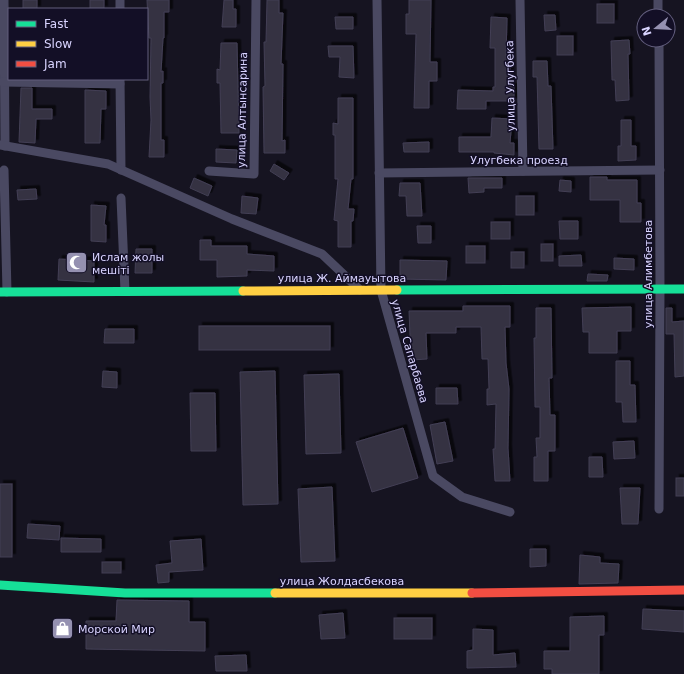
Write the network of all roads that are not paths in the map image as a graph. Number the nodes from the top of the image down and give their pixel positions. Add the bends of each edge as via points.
1 (4, 0) edge
2 (256, 0) edge
3 (377, 0) edge
4 (520, 0) edge
5 (659, 48) edge
6 (3, 82) junction
7 (120, 82) edge
8 (2, 145) edge
9 (4, 170) dead end
10 (120, 170) junction
11 (660, 170) junction
12 (209, 171) dead end
13 (523, 172) junction
14 (379, 173) junction
15 (121, 198) dead end
16 (660, 289) junction
17 (684, 289) edge
18 (360, 290) junction
19 (381, 290) junction
20 (125, 291) junction
21 (3, 292) edge
22 (659, 509) dead end
23 (510, 512) dead end
24 (0, 585) edge
25 (684, 590) edge

1 - 6 street
2 - 12 street, улица Алтынсарина via 254,174
3 - 14 street, улица Сапарбаева
4 - 13 street, улица Улугбека
5 - 11 street, улица Алимбетова
6 - 7 street
6 - 8 street
7 - 10 street
8 - 10 street via 108,164
9 - 21 street
10 - 18 street via 232,219 322,254
11 - 13 street, Улугбека проезд
11 - 16 street, улица Алимбетова
13 - 14 street, Улугбека проезд
14 - 19 street, улица Сапарбаева
15 - 20 street
16 - 17 street, улица Ж. Аймауытова
16 - 19 street, улица Ж. Аймауытова
16 - 22 street, улица Алимбетова
18 - 19 street, улица Ж. Аймауытова
18 - 20 street, улица Ж. Аймауытова
19 - 23 street, улица Сапарбаева via 433,476 462,497
20 - 21 street, улица Ж. Аймауытова
24 - 25 street, улица Жолдасбекова via 126,593 529,593

